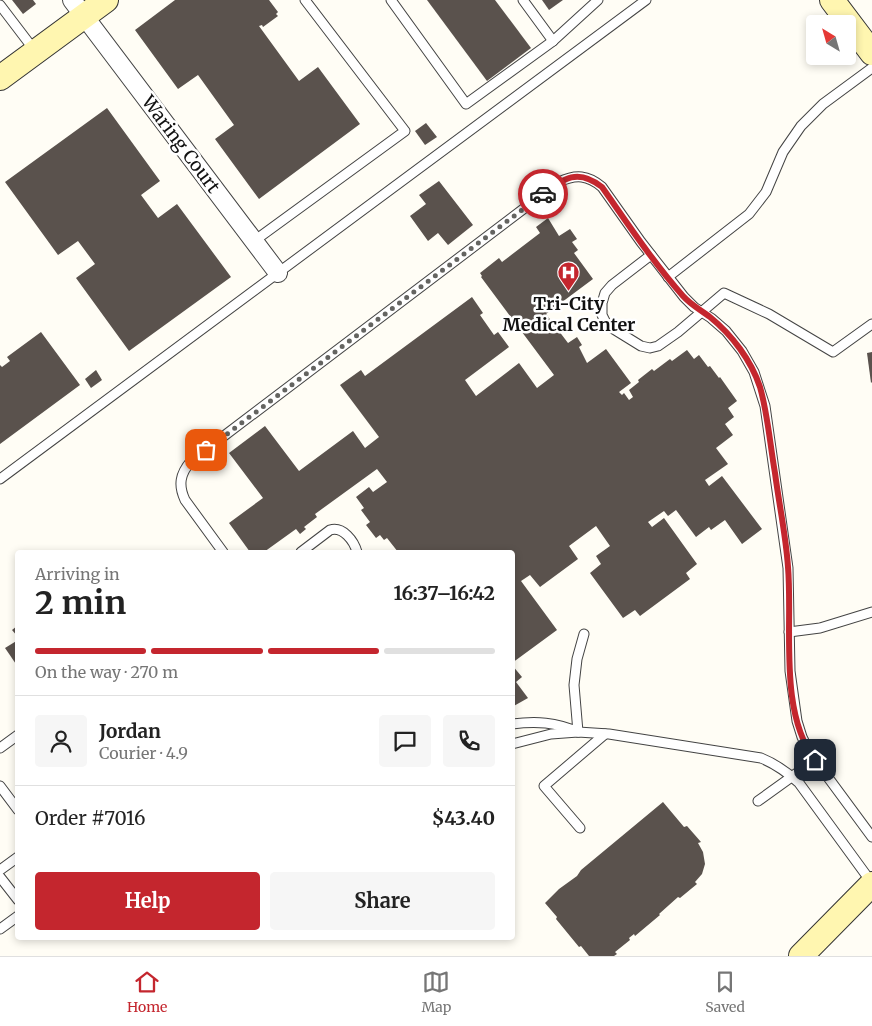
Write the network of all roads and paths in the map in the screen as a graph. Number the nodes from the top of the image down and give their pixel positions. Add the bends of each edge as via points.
1 (106, 0) edge
2 (305, 0) edge
3 (391, 0) edge
4 (523, 0) edge
5 (598, 0) edge
6 (646, 0) edge
7 (832, 0) edge
8 (0, 5) edge
9 (78, 8) edge
10 (553, 41) junction
11 (36, 52) junction
12 (872, 53) edge
13 (872, 68) edge
14 (0, 78) edge
15 (254, 241) junction
16 (651, 255) junction
17 (278, 273) junction
18 (668, 277) junction
19 (702, 312) junction
20 (872, 324) edge
21 (0, 479) edge
22 (222, 550) edge
23 (304, 550) edge
24 (356, 550) edge
25 (872, 612) edge
26 (789, 632) junction
27 (584, 634) dead end
28 (515, 724) edge
29 (578, 732) junction
30 (605, 734) junction
31 (15, 737) edge
32 (515, 743) edge
33 (0, 748) edge
34 (815, 760) junction
35 (792, 777) junction
36 (0, 786) edge
37 (758, 800) dead end
38 (15, 806) edge
39 (580, 828) dead end
40 (872, 837) edge
41 (15, 859) edge
42 (0, 870) edge
43 (0, 877) edge
44 (872, 884) edge
45 (15, 896) edge
46 (15, 918) edge
47 (0, 929) edge
48 (801, 956) edge

1 - 9 street
2 - 15 lane via 405,131
3 - 10 lane via 466,104
4 - 10 lane
5 - 10 lane
6 - 17 lane
7 - 12 street
8 - 11 lane
9 - 11 street
9 - 15 street, Waring Court
11 - 14 street
13 - 18 lane via 823,104 801,126 784,152 766,192 749,214
15 - 17 street, Waring Court
16 - 18 lane
16 - 19 lane via 605,293 602,314 607,325 650,348 658,346
16 - 22 lane via 598,183 582,176 559,182 192,461 185,469 181,491
17 - 21 lane
18 - 19 lane
19 - 20 lane via 724,293 769,314 833,352
19 - 26 lane via 742,351 760,386 788,568
23 - 24 lane via 336,528 344,532
25 - 26 lane via 820,628
26 - 34 lane via 797,721
27 - 29 lane via 574,685
28 - 29 lane via 540,722
29 - 30 lane
29 - 32 lane via 551,734
30 - 35 lane via 750,756 772,763
30 - 39 lane via 544,786
31 - 33 lane
34 - 35 lane
34 - 40 lane
35 - 37 lane
35 - 44 lane
36 - 38 lane
41 - 42 lane
43 - 45 lane
44 - 48 street
46 - 47 lane

